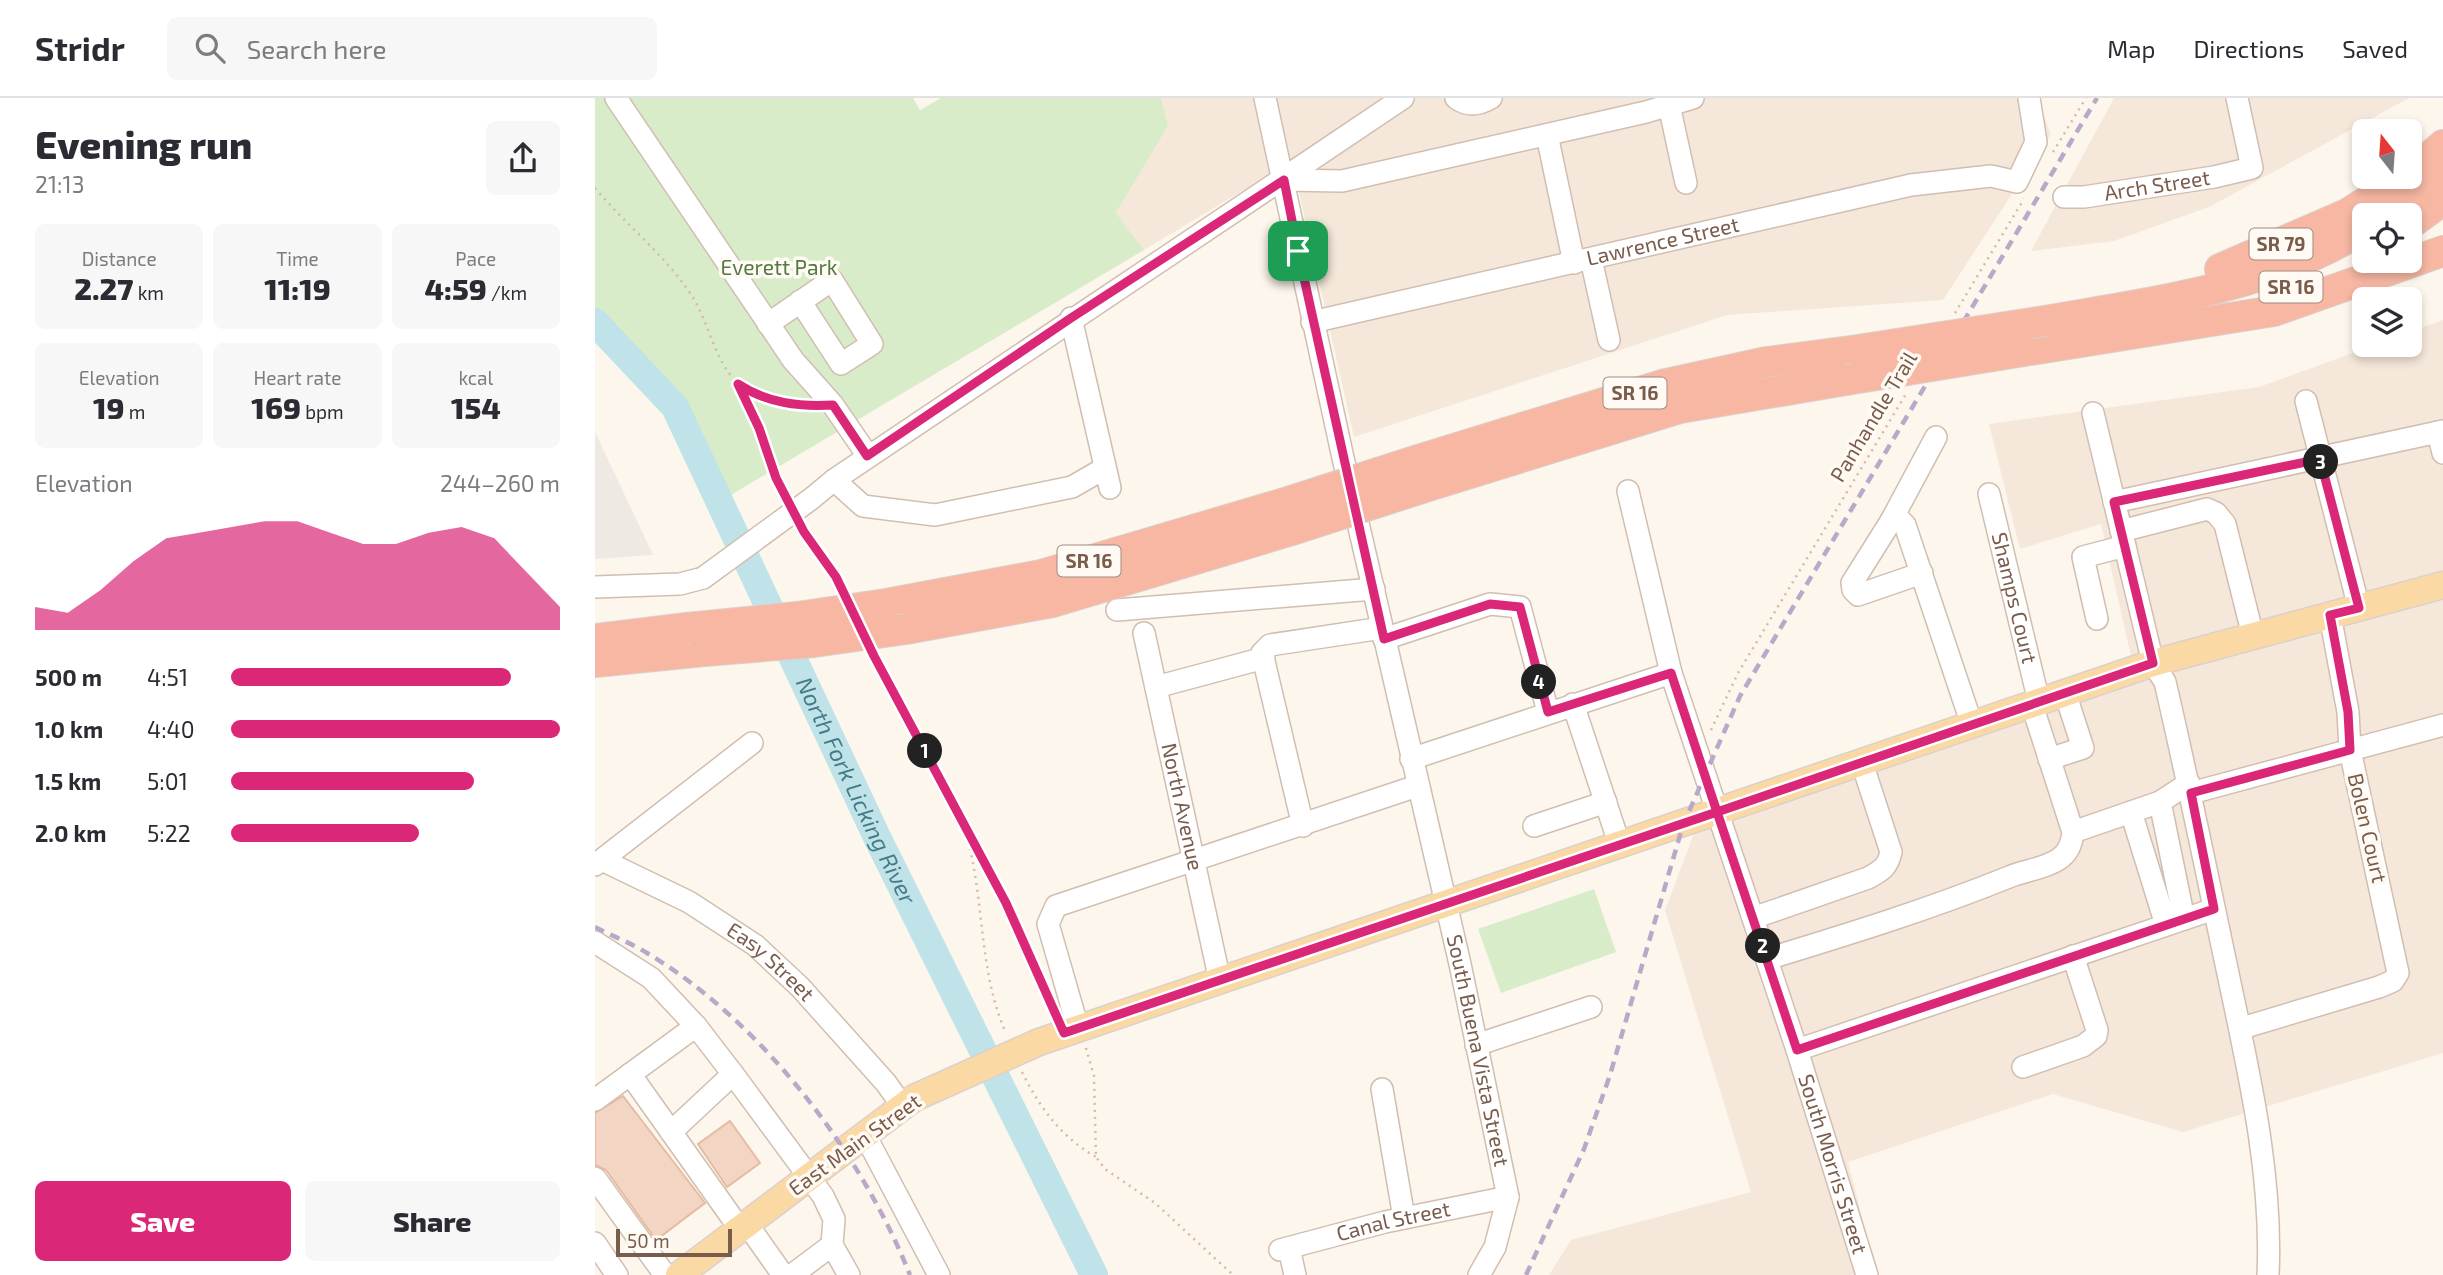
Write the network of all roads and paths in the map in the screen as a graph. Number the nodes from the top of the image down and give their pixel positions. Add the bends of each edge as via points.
1 (616, 98) edge
2 (1265, 98) edge
3 (1403, 98) edge
4 (1456, 98) edge
5 (1491, 98) edge
6 (1693, 98) edge
7 (2029, 98) edge
8 (2086, 98) edge
9 (2237, 98) edge
10 (1669, 105) junction
11 (1547, 135) junction
12 (2443, 145) edge
13 (2050, 157) dead end
14 (2422, 163) edge
15 (2443, 170) edge
16 (1284, 180) junction
17 (1686, 183) dead end
18 (2023, 186) junction
19 (595, 188) edge
20 (2386, 189) edge
21 (2064, 197) dead end
22 (2443, 200) edge
23 (2400, 203) edge
24 (2422, 215) edge
25 (2352, 236) edge
26 (2443, 251) edge
27 (2352, 257) edge
28 (1582, 261) junction
29 (800, 302) dead end
30 (2150, 302) junction
31 (1071, 318) junction
32 (2216, 318) junction
33 (1951, 319) dead end
34 (1312, 322) junction
35 (768, 324) junction
36 (1609, 340) dead end
37 (738, 384) junction
38 (1908, 391) dead end
39 (2306, 401) dead end
40 (833, 405) junction
41 (2093, 413) dead end
42 (2440, 431) edge
43 (1936, 437) dead end
44 (2443, 453) edge
45 (867, 456) junction
46 (2320, 459) junction
47 (1420, 474) junction
48 (834, 480) junction
49 (1628, 491) dead end
50 (1989, 494) dead end
51 (787, 499) dead end
52 (2114, 502) junction
53 (1290, 516) junction
54 (798, 521) dead end
55 (1891, 521) junction
56 (2123, 538) junction
57 (1921, 573) junction
58 (2443, 585) edge
59 (595, 587) edge
60 (1374, 589) junction
61 (847, 600) dead end
62 (2359, 608) junction
63 (1117, 610) dead end
64 (2330, 615) junction
65 (2097, 619) dead end
66 (1144, 633) dead end
67 (1383, 633) junction
68 (2253, 636) junction
69 (595, 639) edge
70 (695, 639) junction
71 (868, 645) dead end
72 (1263, 658) junction
73 (595, 662) edge
74 (2153, 663) junction
75 (1671, 673) junction
76 (1156, 687) junction
77 (2065, 693) junction
78 (1573, 704) junction
79 (2035, 704) junction
80 (1548, 712) junction
81 (1972, 725) junction
82 (2443, 725) edge
83 (752, 743) dead end
84 (2350, 750) junction
85 (1701, 758) junction
86 (1411, 759) junction
87 (2049, 759) junction
88 (1862, 762) junction
89 (1417, 786) junction
90 (2190, 788) junction
91 (1606, 802) junction
92 (2160, 802) junction
93 (1717, 812) junction
94 (2131, 812) junction
95 (1303, 826) junction
96 (1534, 826) dead end
97 (2073, 832) junction
98 (969, 839) junction
99 (1621, 846) junction
100 (598, 862) edge
101 (1193, 863) junction
102 (1446, 905) junction
103 (2214, 909) junction
104 (1753, 918) junction
105 (2175, 922) junction
106 (595, 942) edge
107 (2073, 956) junction
108 (1767, 959) junction
109 (1220, 981) junction
110 (1591, 1007) dead end
111 (697, 1026) junction
112 (2242, 1028) junction
113 (1071, 1031) junction
114 (1008, 1040) dead end
115 (1476, 1045) junction
116 (1797, 1050) junction
117 (1019, 1063) dead end
118 (2023, 1067) dead end
119 (630, 1074) junction
120 (733, 1074) junction
121 (1382, 1089) dead end
122 (595, 1100) edge
123 (909, 1102) junction
124 (671, 1132) junction
125 (865, 1135) junction
126 (1096, 1157) junction
127 (811, 1176) junction
128 (595, 1178) edge
129 (1508, 1197) junction
130 (1404, 1218) junction
131 (743, 1227) junction
132 (595, 1243) edge
133 (832, 1245) junction
134 (617, 1275) edge
135 (665, 1275) edge
136 (679, 1275) edge
137 (783, 1275) edge
138 (792, 1275) edge
139 (849, 1275) edge
140 (939, 1275) edge
141 (1233, 1275) edge
142 (1294, 1275) edge
143 (1479, 1275) edge
144 (1867, 1275) edge
145 (2267, 1275) edge

1 - 35 street
2 - 16 street, South Buena Vista Street
3 - 16 street
4 - 5 street via 1468,105
6 - 10 street
7 - 18 street via 2036,142
8 - 13 path
9 - 21 street, Arch Street via 2252,167 2214,177
10 - 11 street
10 - 17 street
11 - 16 street via 1342,181
11 - 28 street
12 - 14 highway, SR 79
15 - 23 highway
16 - 31 street
16 - 34 street, South Buena Vista Street
18 - 28 street, Lawrence Street via 1991,176 1911,185
18 - 33 path
19 - 37 path via 691,295
20 - 30 highway, SR 79 via 2347,214
22 - 24 highway
25 - 30 highway, SR 16 via 2299,261
26 - 32 highway via 2274,311
27 - 32 highway, SR 16
28 - 34 street, Lawrence Street
28 - 36 street
29 - 35 street
30 - 47 highway, SR 16, bridge via 1767,362 1662,385
31 - 45 street
31 - 48 street via 1108,478 935,515 863,506
32 - 47 highway, SR 16, bridge via 1680,408
34 - 60 street, South Buena Vista Street
35 - 40 street
37 - 40 path via 772,400 806,407
37 - 51 path
38 - 85 path, Panhandle Trail via 1738,673
39 - 46 street
40 - 45 street
41 - 52 street
42 - 44 street
42 - 46 street
43 - 55 street
45 - 48 street
46 - 52 street
46 - 62 street
47 - 53 highway, SR 16, bridge
48 - 59 street, bridge via 703,578 680,584
49 - 75 street, South Morris Street
50 - 79 street, Shamps Court
52 - 56 street
53 - 70 highway, SR 16, bridge via 1041,575
53 - 70 highway, SR 16, bridge via 1053,602 814,642
54 - 61 path
55 - 57 street via 1899,519 1905,525
55 - 57 street via 1852,583 1853,590 1859,595
56 - 65 street via 2083,557
56 - 68 street via 2207,509 2216,513 2225,524
56 - 74 street
57 - 81 street
58 - 62 main road, East Main Street
60 - 63 street
60 - 67 street, South Buena Vista Street
62 - 64 main road, East Main Street
64 - 68 main road, East Main Street
64 - 84 street, Bolen Court via 2348,712
66 - 76 street, North Avenue
67 - 72 street via 1270,645
67 - 80 street via 1490,604 1520,607
67 - 86 street, South Buena Vista Street
68 - 74 main road, East Main Street
69 - 70 highway, SR 16
70 - 73 highway, SR 16
71 - 98 path
72 - 76 street
72 - 95 street
74 - 77 main road, East Main Street
74 - 90 street via 2165,682
75 - 78 street
75 - 85 street, South Morris Street
76 - 101 street, North Avenue
77 - 79 main road, East Main Street
77 - 87 street via 2083,748
78 - 80 street
78 - 91 street
79 - 81 main road, East Main Street
79 - 87 street, Shamps Court
80 - 86 street
81 - 88 main road, East Main Street
82 - 84 street
83 - 100 street
84 - 90 street
84 - 112 street, Bolen Court via 2398,967 2393,981
85 - 93 street, South Morris Street
86 - 89 street, South Buena Vista Street
87 - 97 street, Shamps Court
88 - 93 main road, East Main Street
88 - 104 street via 1891,852 1889,863 1868,878
89 - 95 street
89 - 102 street, South Buena Vista Street
90 - 92 street
90 - 103 street
91 - 96 street
91 - 99 street
92 - 94 street
92 - 105 street
93 - 99 main road, East Main Street
93 - 104 street, South Morris Street
94 - 97 street
94 - 105 street
95 - 101 street
97 - 108 street via 2073,843 2061,858 2045,867
98 - 113 path
98 - 114 path via 987,965
99 - 102 main road, East Main Street
100 - 123 street, Easy Street via 689,902 755,945
101 - 109 street, North Avenue
101 - 113 street via 1056,906 1048,924
102 - 109 main road, East Main Street
102 - 115 street, South Buena Vista Street
103 - 105 street
103 - 112 street
104 - 108 street, South Morris Street
105 - 107 street
106 - 111 street via 651,978
107 - 116 street
107 - 118 street via 2096,1036 2083,1046
108 - 116 street, South Morris Street
109 - 113 main road, East Main Street
110 - 115 street
111 - 119 street
111 - 120 street
112 - 145 street via 2261,1159
113 - 123 main road, East Main Street, bridge
113 - 126 path via 1094,1076
115 - 129 street, South Buena Vista Street
116 - 144 street, South Morris Street
117 - 126 path via 1055,1128
119 - 122 street
119 - 124 street
120 - 124 street
120 - 127 street
121 - 130 street
123 - 125 main road, East Main Street
124 - 131 street
125 - 127 main road, East Main Street
125 - 140 street
126 - 141 path via 1105,1170 1155,1203
127 - 131 main road, East Main Street
127 - 133 street via 834,1220
128 - 135 street
129 - 130 street, Canal Street
129 - 143 street via 1495,1247
130 - 142 street, Canal Street via 1285,1249
131 - 136 main road, East Main Street
131 - 137 street
132 - 134 street
133 - 138 street
133 - 139 street

